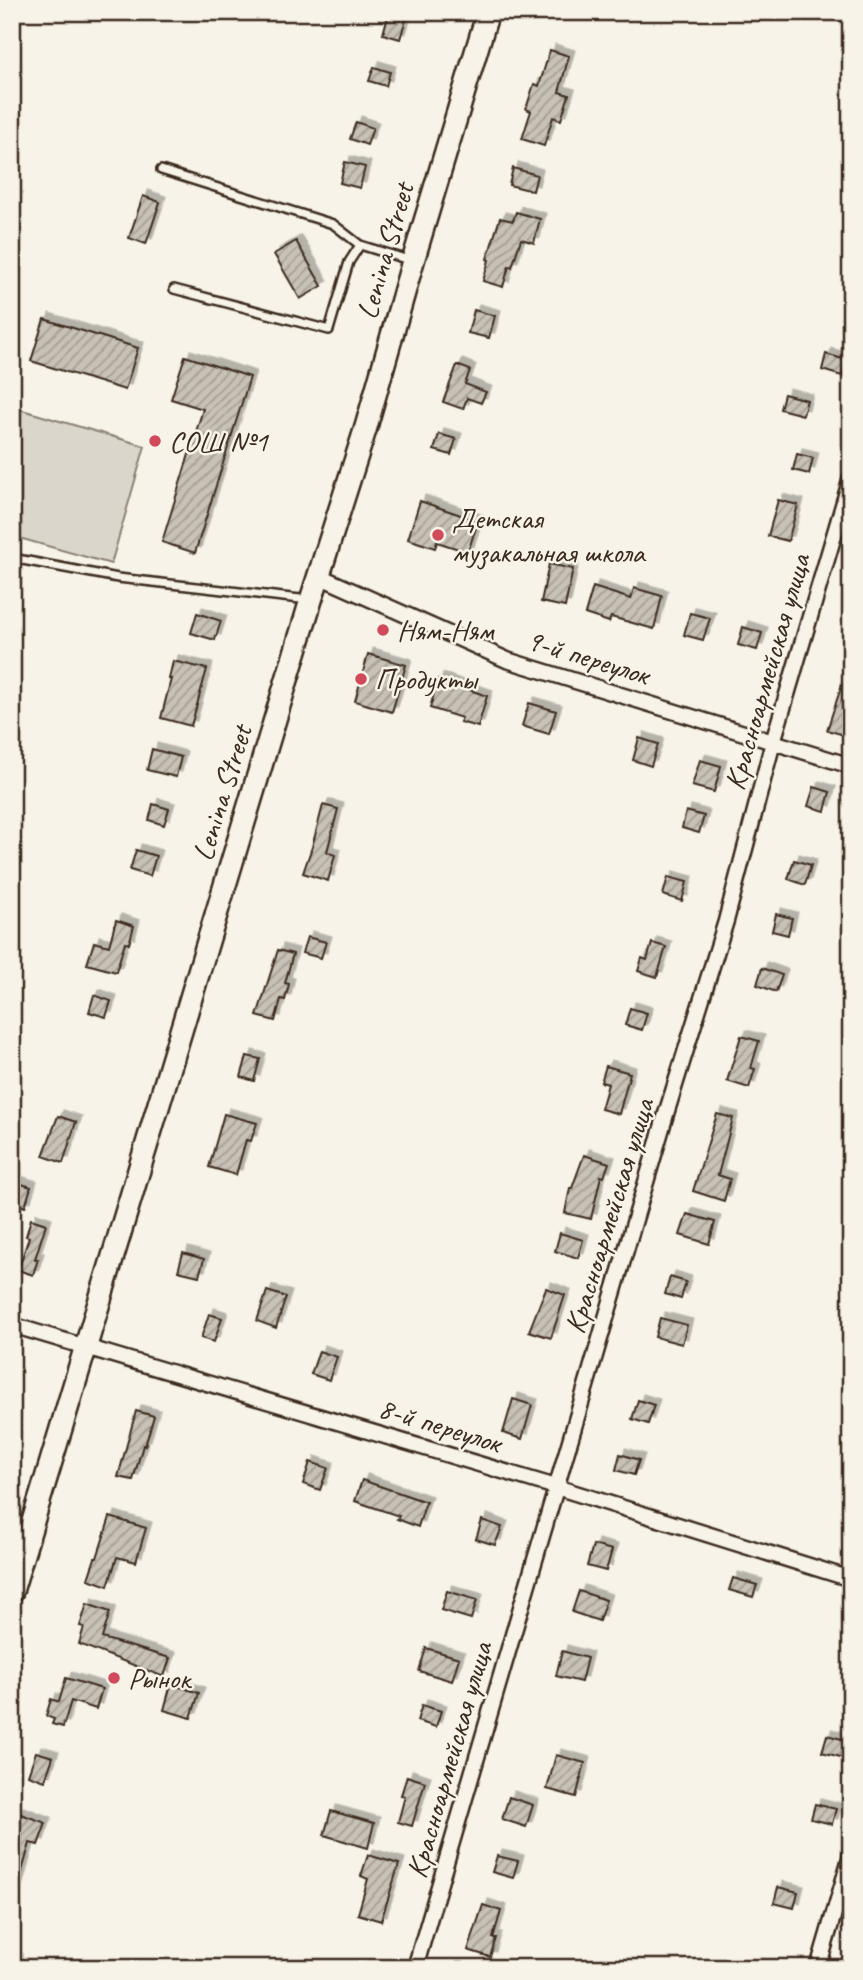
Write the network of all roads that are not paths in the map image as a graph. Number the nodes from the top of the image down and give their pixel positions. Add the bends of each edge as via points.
1 (488, 12) edge
2 (161, 170) dead end
3 (360, 245) junction
4 (413, 261) junction
5 (174, 289) dead end
6 (851, 478) edge
7 (12, 558) edge
8 (319, 576) junction
9 (312, 600) junction
10 (773, 742) junction
11 (851, 765) edge
12 (12, 1325) edge
13 (86, 1347) junction
14 (556, 1487) junction
15 (851, 1579) edge
16 (12, 1591) edge
17 (851, 1855) edge
18 (415, 1968) edge
19 (818, 1968) edge

1 - 4 street, Lenina Street
2 - 3 lane via 333,224
3 - 4 lane
3 - 5 lane via 349,262 329,330
4 - 8 street, Lenina Street
6 - 10 street, Красноармейская улица
7 - 9 lane via 118,578
8 - 9 street, Lenina Street
8 - 10 street, 9-й переулок via 507,660
9 - 13 street, Lenina Street
10 - 11 street, 9-й переулок
10 - 14 street, Красноармейская улица via 726,921
12 - 13 street, 8-й переулок
13 - 14 street, 8-й переулок
13 - 16 street, Lenina Street
14 - 15 street, 8-й переулок
14 - 18 street, Красноармейская улица
17 - 19 street

